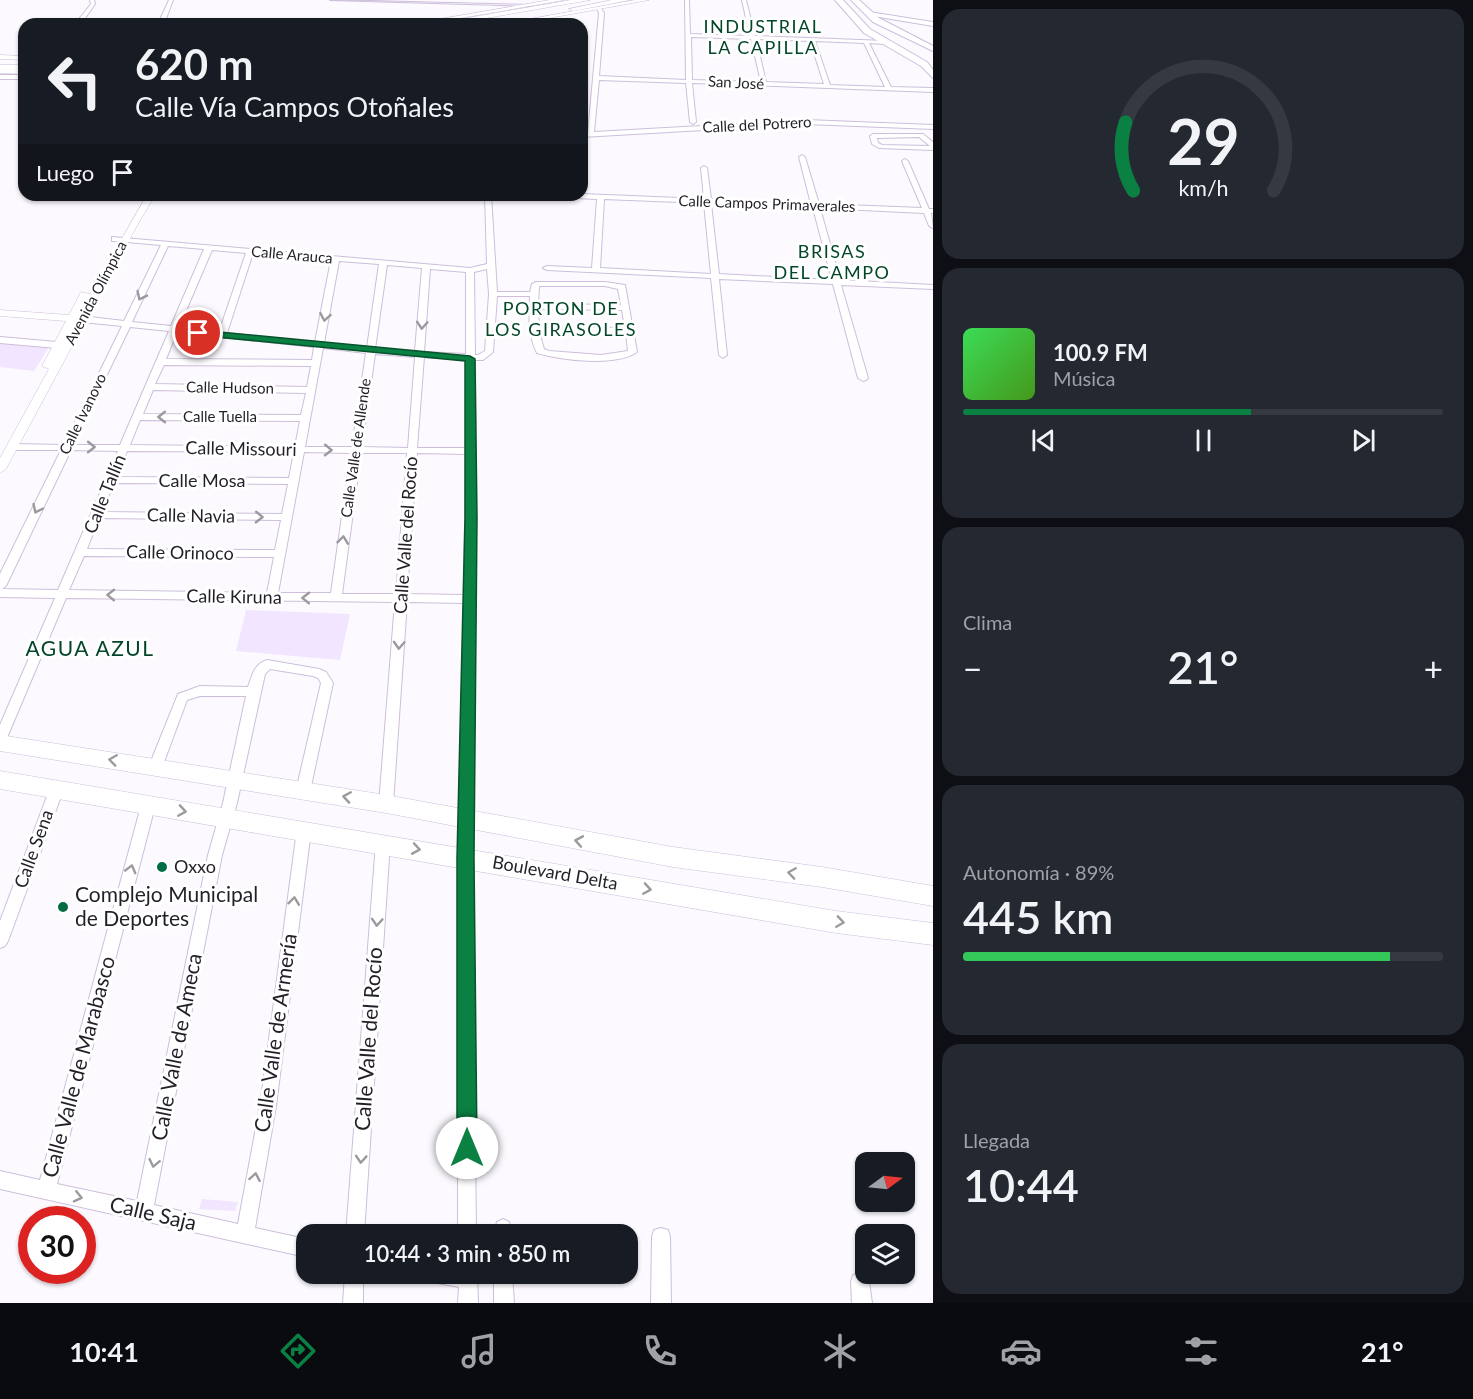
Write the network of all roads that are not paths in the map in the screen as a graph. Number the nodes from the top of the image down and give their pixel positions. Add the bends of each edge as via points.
1 (92, 0) edge
2 (171, 0) edge
3 (332, 0) edge
4 (561, 0) edge
5 (575, 0) edge
6 (586, 0) edge
7 (626, 0) edge
8 (644, 0) edge
9 (687, 0) edge
10 (744, 0) edge
11 (839, 0) edge
12 (855, 0) edge
13 (531, 5) junction
14 (549, 6) junction
15 (598, 8) junction
16 (570, 9) junction
17 (869, 14) junction
18 (82, 18) edge
19 (164, 18) edge
20 (451, 18) edge
21 (473, 18) edge
22 (517, 18) edge
23 (540, 18) edge
24 (901, 25) junction
25 (933, 25) edge
26 (687, 35) junction
27 (753, 38) junction
28 (812, 40) junction
29 (866, 42) junction
30 (884, 42) junction
31 (933, 49) edge
32 (0, 59) edge
33 (18, 60) edge
34 (0, 69) edge
35 (18, 70) edge
36 (932, 72) edge
37 (0, 77) edge
38 (18, 77) edge
39 (595, 78) junction
40 (689, 81) junction
41 (764, 84) junction
42 (828, 87) junction
43 (889, 89) junction
44 (933, 90) edge
45 (693, 122) dead end
46 (891, 126) junction
47 (933, 127) edge
48 (588, 134) edge
49 (591, 134) junction
50 (897, 134) junction
51 (933, 146) edge
52 (802, 157) dead end
53 (904, 161) dead end
54 (704, 168) dead end
55 (588, 196) edge
56 (601, 197) junction
57 (138, 201) edge
58 (148, 201) edge
59 (488, 201) edge
60 (708, 201) junction
61 (816, 206) junction
62 (930, 211) edge
63 (933, 226) edge
64 (120, 239) junction
65 (166, 243) junction
66 (209, 247) junction
67 (250, 252) junction
68 (336, 259) junction
69 (382, 262) junction
70 (426, 266) junction
71 (491, 266) junction
72 (547, 268) dead end
73 (470, 270) junction
74 (596, 270) junction
75 (716, 276) junction
76 (837, 281) junction
77 (933, 287) edge
78 (493, 294) junction
79 (532, 294) junction
80 (535, 306) junction
81 (626, 308) junction
82 (0, 313) edge
83 (76, 319) junction
84 (128, 324) junction
85 (536, 329) junction
86 (174, 330) junction
87 (629, 331) junction
88 (222, 335) junction
89 (0, 340) edge
90 (57, 345) junction
91 (320, 346) junction
92 (369, 351) junction
93 (723, 355) dead end
94 (420, 356) junction
95 (470, 359) junction
96 (161, 362) junction
97 (316, 363) junction
98 (863, 378) dead end
99 (150, 387) junction
100 (310, 390) junction
101 (41, 392) junction
102 (137, 417) junction
103 (304, 418) junction
104 (12, 447) junction
105 (66, 447) junction
106 (124, 447) junction
107 (299, 449) junction
108 (355, 451) junction
109 (470, 451) junction
110 (412, 452) junction
111 (0, 469) edge
112 (110, 480) junction
113 (294, 481) junction
114 (96, 514) junction
115 (286, 517) junction
116 (81, 552) junction
117 (280, 554) junction
118 (0, 586) edge
119 (0, 593) edge
120 (64, 594) junction
121 (272, 597) junction
122 (336, 598) junction
123 (402, 599) junction
124 (469, 600) junction
125 (253, 692) junction
126 (0, 742) edge
127 (156, 766) junction
128 (0, 780) edge
129 (233, 780) junction
130 (56, 791) junction
131 (303, 791) junction
132 (386, 804) junction
133 (148, 806) junction
134 (225, 818) junction
135 (466, 819) junction
136 (304, 830) junction
137 (383, 843) junction
138 (465, 858) junction
139 (933, 896) edge
140 (933, 934) edge
141 (0, 941) edge
142 (0, 1179) edge
143 (46, 1190) junction
144 (144, 1212) junction
145 (356, 1224) edge
146 (467, 1224) edge
147 (245, 1235) junction
148 (661, 1237) dead end
149 (296, 1246) edge
150 (354, 1284) edge
151 (468, 1284) edge
152 (503, 1284) edge
153 (860, 1284) edge
154 (353, 1303) edge
155 (468, 1303) edge
156 (504, 1303) edge
157 (661, 1303) edge
158 (862, 1303) edge

1 - 18 street
2 - 19 street
3 - 13 street
4 - 13 street
5 - 14 main road
6 - 14 main road
7 - 16 main road
8 - 15 street
8 - 16 main road
9 - 26 street
10 - 27 street
11 - 30 main road via 862,27
12 - 17 main road
13 - 20 street
14 - 21 main road
15 - 23 street
15 - 39 street via 602,14
16 - 22 main road
17 - 24 main road
17 - 24 street
24 - 25 street
24 - 31 main road
26 - 27 street
26 - 40 street
27 - 28 street
27 - 41 street
28 - 29 street
28 - 42 street
29 - 30 street
29 - 43 street
30 - 36 main road
32 - 33 main road
34 - 35 main road
37 - 38 street
39 - 40 street, San José
39 - 49 street
40 - 41 street, San José
40 - 45 street
41 - 42 street, San José
42 - 43 street, San José
43 - 44 street, San José
46 - 47 street, Calle del Potrero
46 - 49 street, Calle del Potrero via 806,122
46 - 50 street
48 - 49 street, Calle del Potrero
50 - 51 street via 922,135
50 - 51 street via 874,135 874,143 884,147
52 - 61 street
53 - 62 street
54 - 60 street
55 - 56 street, Calle Campos Primaverales
56 - 60 street, Calle Campos Primaverales
56 - 74 street
57 - 64 street, Avenida Olímpica
58 - 64 street, Avenida Olímpica
59 - 71 street
60 - 61 street, Calle Campos Primaverales
60 - 75 street
61 - 62 street, Calle Campos Primaverales
61 - 76 street
62 - 63 street
64 - 65 street, Calle Arauca
64 - 83 street, Avenida Olímpica
65 - 66 street, Calle Arauca
65 -> 84 street, Calle Ivanovo
66 - 67 street, Calle Arauca
66 - 86 street, Calle Tallín
67 - 68 street, Calle Arauca
67 - 88 street
68 - 69 street, Calle Arauca
68 -> 91 street
69 - 70 street, Calle Arauca
69 - 92 street, Calle Valle de Allende
70 - 73 street, Calle Arauca
70 -> 94 street, Calle Valle del Rocío
71 - 73 street, Calle Arauca
71 - 78 street
72 - 74 street
73 - 95 street
74 - 75 street
75 - 76 street
75 - 93 street
76 - 77 street
76 - 98 street
78 - 79 street
78 - 95 street via 489,352
79 - 80 street
79 - 81 street via 538,284 614,285 625,290
80 - 81 street
80 - 85 street
81 - 87 street
82 - 83 street
83 - 84 street
83 - 90 street, Avenida Olímpica
83 - 101 street, Avenida Olímpica
84 - 86 street
84 - 105 street, Calle Ivanovo
85 - 87 street
85 - 87 street via 540,351 574,356 628,355 634,349
86 - 88 street
86 - 96 street, Calle Tallín
88 - 91 street
89 - 90 street
90 - 101 street, Avenida Olímpica
91 - 92 street
91 - 97 street
92 - 94 street
92 - 108 street, Calle Valle de Allende
94 - 95 street
94 - 110 street, Calle Valle del Rocío
95 - 109 street
96 - 97 street
96 - 99 street, Calle Tallín
97 - 100 street
99 - 100 street, Calle Hudson
99 - 102 street, Calle Tallín
100 - 103 street
101 - 104 street, Avenida Olímpica
103 -> 102 street, Calle Tuella
102 - 106 street, Calle Tallín
103 - 107 street
104 - 105 street, Calle Missouri
104 - 111 street, Avenida Olímpica
105 -> 106 street, Calle Missouri
105 -> 118 street, Calle Ivanovo
106 - 107 street, Calle Missouri
106 - 112 street, Calle Tallín
107 -> 108 street, Calle Missouri
107 - 113 street
108 - 110 street, Calle Missouri
122 -> 108 street, Calle Valle de Allende
109 - 110 street, Calle Missouri
109 - 124 street
110 - 123 street, Calle Valle del Rocío
112 - 113 street, Calle Mosa
112 - 114 street, Calle Tallín
113 - 115 street
114 -> 115 street, Calle Navia
114 - 116 street, Calle Tallín
115 - 117 street
116 - 117 street, Calle Orinoco
116 - 120 street, Calle Tallín
117 - 121 street
119 - 120 street, Calle Kiruna
121 -> 120 street, Calle Kiruna
120 - 126 street, Calle Tallín
122 -> 121 street, Calle Kiruna
122 - 123 street, Calle Kiruna
123 - 124 street, Calle Kiruna
123 -> 132 street, Calle Valle del Rocío
124 - 135 street
125 - 127 street via 192,693 182,697
125 - 129 street, Calle Valle de Ameca
125 - 131 street, Calle Valle de Ameca via 259,672 267,664 322,675 326,687
127 -> 126 main road, Boulevard Delta
127 - 129 main road, Boulevard Delta
128 - 130 main road, Boulevard Delta
129 - 131 main road, Boulevard Delta
129 - 134 street, Calle Valle de Ameca
130 - 133 main road, Boulevard Delta
130 - 141 street, Calle Sena
132 -> 131 main road, Boulevard Delta
132 - 135 main road, Boulevard Delta
133 -> 134 main road, Boulevard Delta
143 -> 133 street, Calle Valle de Marabasco
134 - 136 main road, Boulevard Delta
134 -> 144 street, Calle Valle de Ameca
135 - 138 street
139 -> 135 main road, Boulevard Delta via 673,857
136 - 137 main road, Boulevard Delta
147 -> 136 street, Calle Valle de Armería via 268,1106
137 -> 138 main road, Boulevard Delta
137 -> 145 street, Calle Valle del Rocío
138 -> 140 main road, Boulevard Delta via 836,922
138 - 146 street
142 - 143 street, Calle Saja
143 -> 144 street, Calle Saja
144 - 147 street, Calle Saja
147 - 149 street, Calle Saja
148 - 157 street
150 - 154 street
151 - 155 street
152 - 156 street
153 - 158 street

